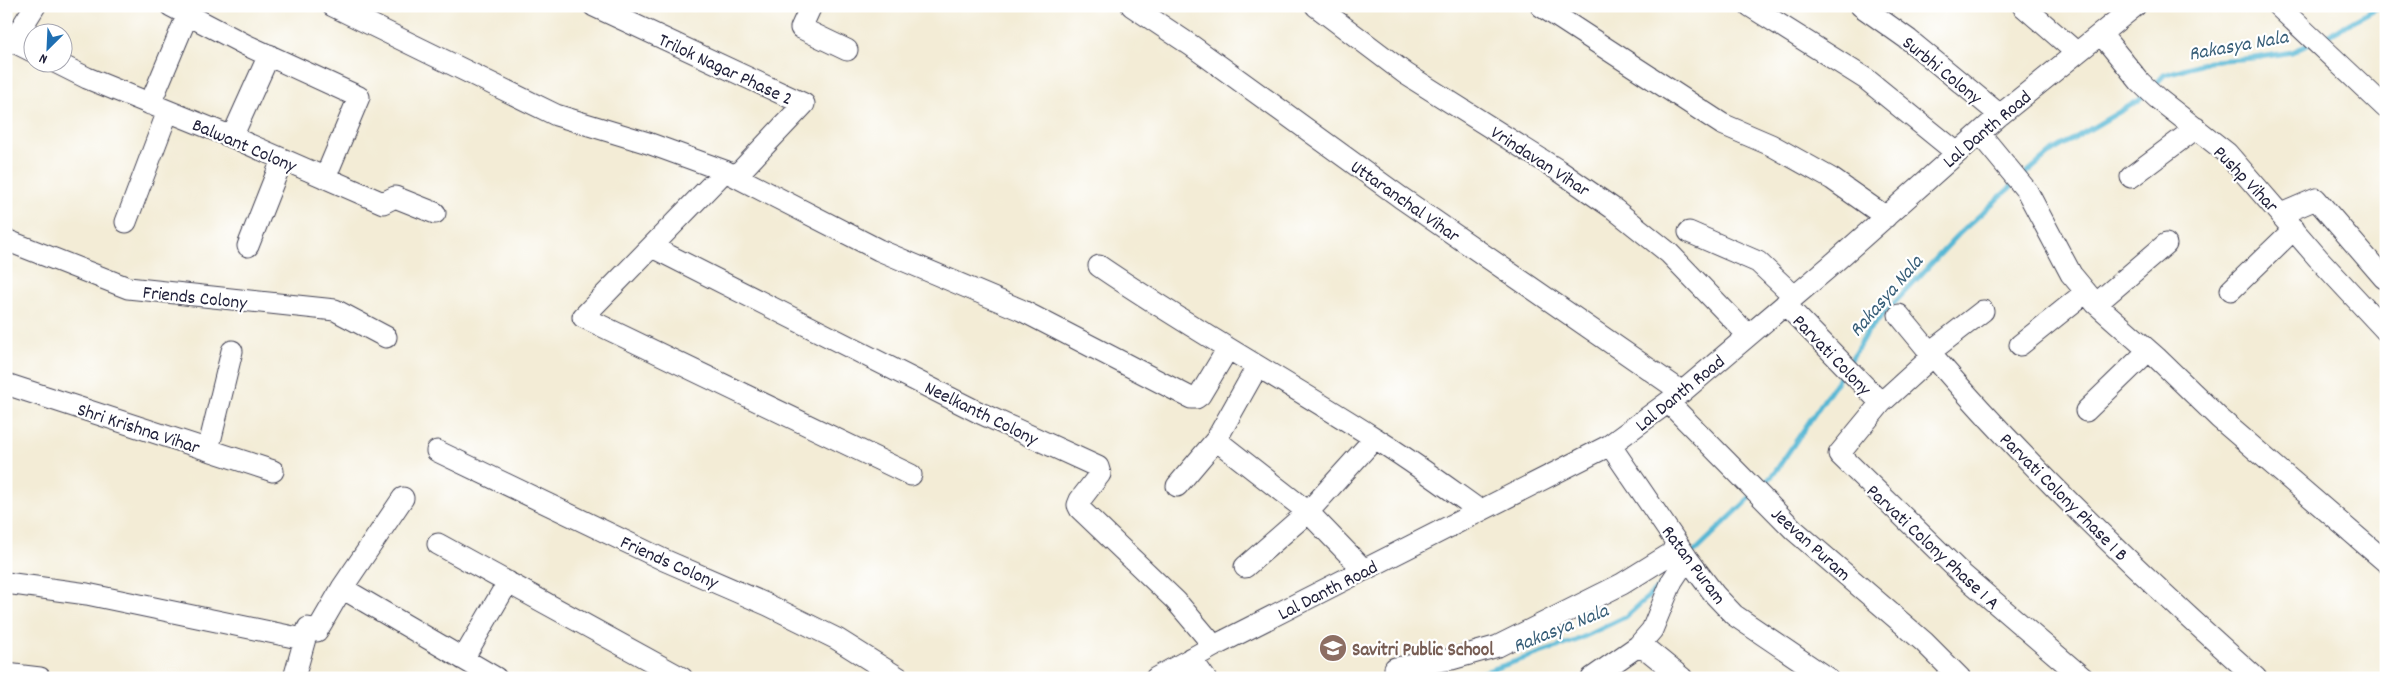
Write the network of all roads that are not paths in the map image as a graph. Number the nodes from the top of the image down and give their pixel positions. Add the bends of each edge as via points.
1 (34, 6) edge
2 (594, 6) edge
3 (811, 6) edge
4 (1132, 6) edge
5 (1316, 6) edge
6 (1541, 6) edge
7 (1750, 6) edge
8 (1861, 6) edge
9 (2024, 6) edge
10 (2135, 6) edge
11 (2278, 6) edge
12 (337, 7) edge
13 (179, 11) edge
14 (2101, 34) junction
15 (9, 40) edge
16 (22, 46) edge
17 (847, 50) dead end
18 (2076, 53) junction
19 (269, 55) junction
20 (72, 70) edge
21 (159, 108) junction
22 (2386, 108) edge
23 (2000, 115) junction
24 (2196, 128) junction
25 (1980, 134) junction
26 (232, 137) junction
27 (1957, 153) junction
28 (282, 160) junction
29 (730, 173) junction
30 (2131, 177) dead end
31 (325, 178) junction
32 (435, 213) dead end
33 (1886, 217) junction
34 (126, 222) dead end
35 (2288, 222) junction
36 (1689, 232) dead end
37 (6, 240) edge
38 (2166, 244) dead end
39 (248, 246) dead end
40 (652, 247) junction
41 (1100, 266) dead end
42 (2384, 278) dead end
43 (2231, 290) dead end
44 (2091, 298) junction
45 (1790, 300) junction
46 (1983, 311) dead end
47 (1899, 314) dead end
48 (2386, 331) edge
49 (1748, 335) junction
50 (386, 337) dead end
51 (2020, 345) dead end
52 (1227, 350) junction
53 (232, 351) dead end
54 (2148, 351) junction
55 (1932, 354) junction
56 (1257, 367) junction
57 (6, 384) edge
58 (1676, 397) junction
59 (1881, 403) junction
60 (2086, 411) dead end
61 (1375, 438) junction
62 (1216, 440) junction
63 (1610, 445) junction
64 (208, 450) junction
65 (437, 451) dead end
66 (273, 470) dead end
67 (910, 474) dead end
68 (1177, 486) dead end
69 (403, 498) dead end
70 (1479, 510) junction
71 (1308, 512) junction
72 (438, 544) dead end
73 (1682, 550) junction
74 (2386, 562) edge
75 (1245, 567) dead end
76 (1364, 570) junction
77 (6, 582) edge
78 (508, 582) junction
79 (342, 588) junction
80 (303, 639) junction
81 (1214, 646) junction
82 (1638, 646) junction
83 (1192, 658) junction
84 (463, 659) junction
85 (1395, 668) dead end
86 (6, 674) edge
87 (1604, 675) edge
88 (40, 678) edge
89 (294, 678) edge
90 (496, 678) edge
91 (682, 678) edge
92 (899, 678) edge
93 (1156, 678) edge
94 (1205, 678) edge
95 (1682, 678) edge
96 (1827, 678) edge
97 (1960, 678) edge
98 (2083, 678) edge
99 (2256, 678) edge

1 - 15 street
2 - 29 street, Trilok Nagar Phase 2 via 804,104
3 - 17 street via 800,28
4 - 58 street, Uttaranchal Vihar via 1192,46
5 - 49 street, Vrindavan Vihar via 1406,74 1614,209 1669,254
6 - 33 street via 1722,124 1771,145 1832,179
7 - 27 street via 1866,79
8 - 23 street, Surbhi Colony via 1909,40
9 - 18 street
10 - 14 street, Lal Danth Road
11 - 22 street
12 - 29 street via 556,115 648,143
13 - 19 street
13 - 21 street
14 - 18 street, Lal Danth Road
14 - 24 street, Pushp Vihar via 2140,82
15 - 16 street
18 - 23 street, Lal Danth Road
19 - 26 street
19 - 31 street via 359,97
20 - 21 street, Balwant Colony
21 - 26 street, Balwant Colony
21 - 34 street
23 - 25 street, Lal Danth Road
24 - 30 street
24 - 35 street, Pushp Vihar via 2226,154
25 - 27 street, Lal Danth Road
25 - 44 street via 2027,191 2071,274
26 - 28 street, Balwant Colony
27 - 33 street, Lal Danth Road
28 - 31 street, Balwant Colony
28 - 39 street
29 - 40 street
29 - 52 street via 879,250 1021,310 1190,398 1200,395
31 - 32 street, Balwant Colony via 383,203 395,197
33 - 45 street, Lal Danth Road
35 - 42 street via 2316,199
35 - 43 street
35 - 48 street, Pushp Vihar
36 - 45 street, Parvati Colony via 1758,262
37 - 50 street, Friends Colony via 128,288 335,310
38 - 44 street
40 - 67 street via 583,317
40 - 81 street, Neelkanth Colony via 978,412 1098,467 1100,474 1080,500 1080,509 1176,601
41 - 52 street
44 - 51 street
44 - 54 street
45 - 49 street, Lal Danth Road
45 - 59 street, Parvati Colony via 1837,358
46 - 55 street
47 - 55 street, Parvati Colony Phase 1 B
49 - 58 street, Lal Danth Road
52 - 56 street
53 - 64 street
54 - 60 street
54 - 74 street via 2219,418
55 - 59 street
55 - 99 street, Parvati Colony Phase 1 B via 1983,414 2051,484 2176,606
56 - 61 street
56 - 62 street
57 - 64 street, Shri Krishna Vihar
58 - 63 street, Lal Danth Road
58 - 97 street, Jeevan Puram via 1794,530 1924,642
59 - 98 street, Parvati Colony Phase 1 A via 1840,450 1841,459 1963,575
61 - 70 street
61 - 71 street
62 - 68 street
62 - 71 street
63 - 70 street, Lal Danth Road
63 - 73 street, Ratan Puram
64 - 66 street, Shri Krishna Vihar
65 - 92 street, Friends Colony via 837,639
69 - 79 street
70 - 76 street, Lal Danth Road
71 - 75 street
71 - 76 street
72 - 78 street
73 - 82 street via 1652,630
73 - 85 street via 1498,646 1452,659
73 - 96 street, Ratan Puram via 1734,615
76 - 81 street, Lal Danth Road
77 - 80 street via 87,594
78 - 84 street
78 - 91 street
79 - 80 street via 317,631 308,628
79 - 84 street
80 - 89 street
81 - 83 street, Lal Danth Road
82 - 87 street
82 - 95 street
83 - 93 street, Lal Danth Road
83 - 94 street
84 - 90 street
86 - 88 street

